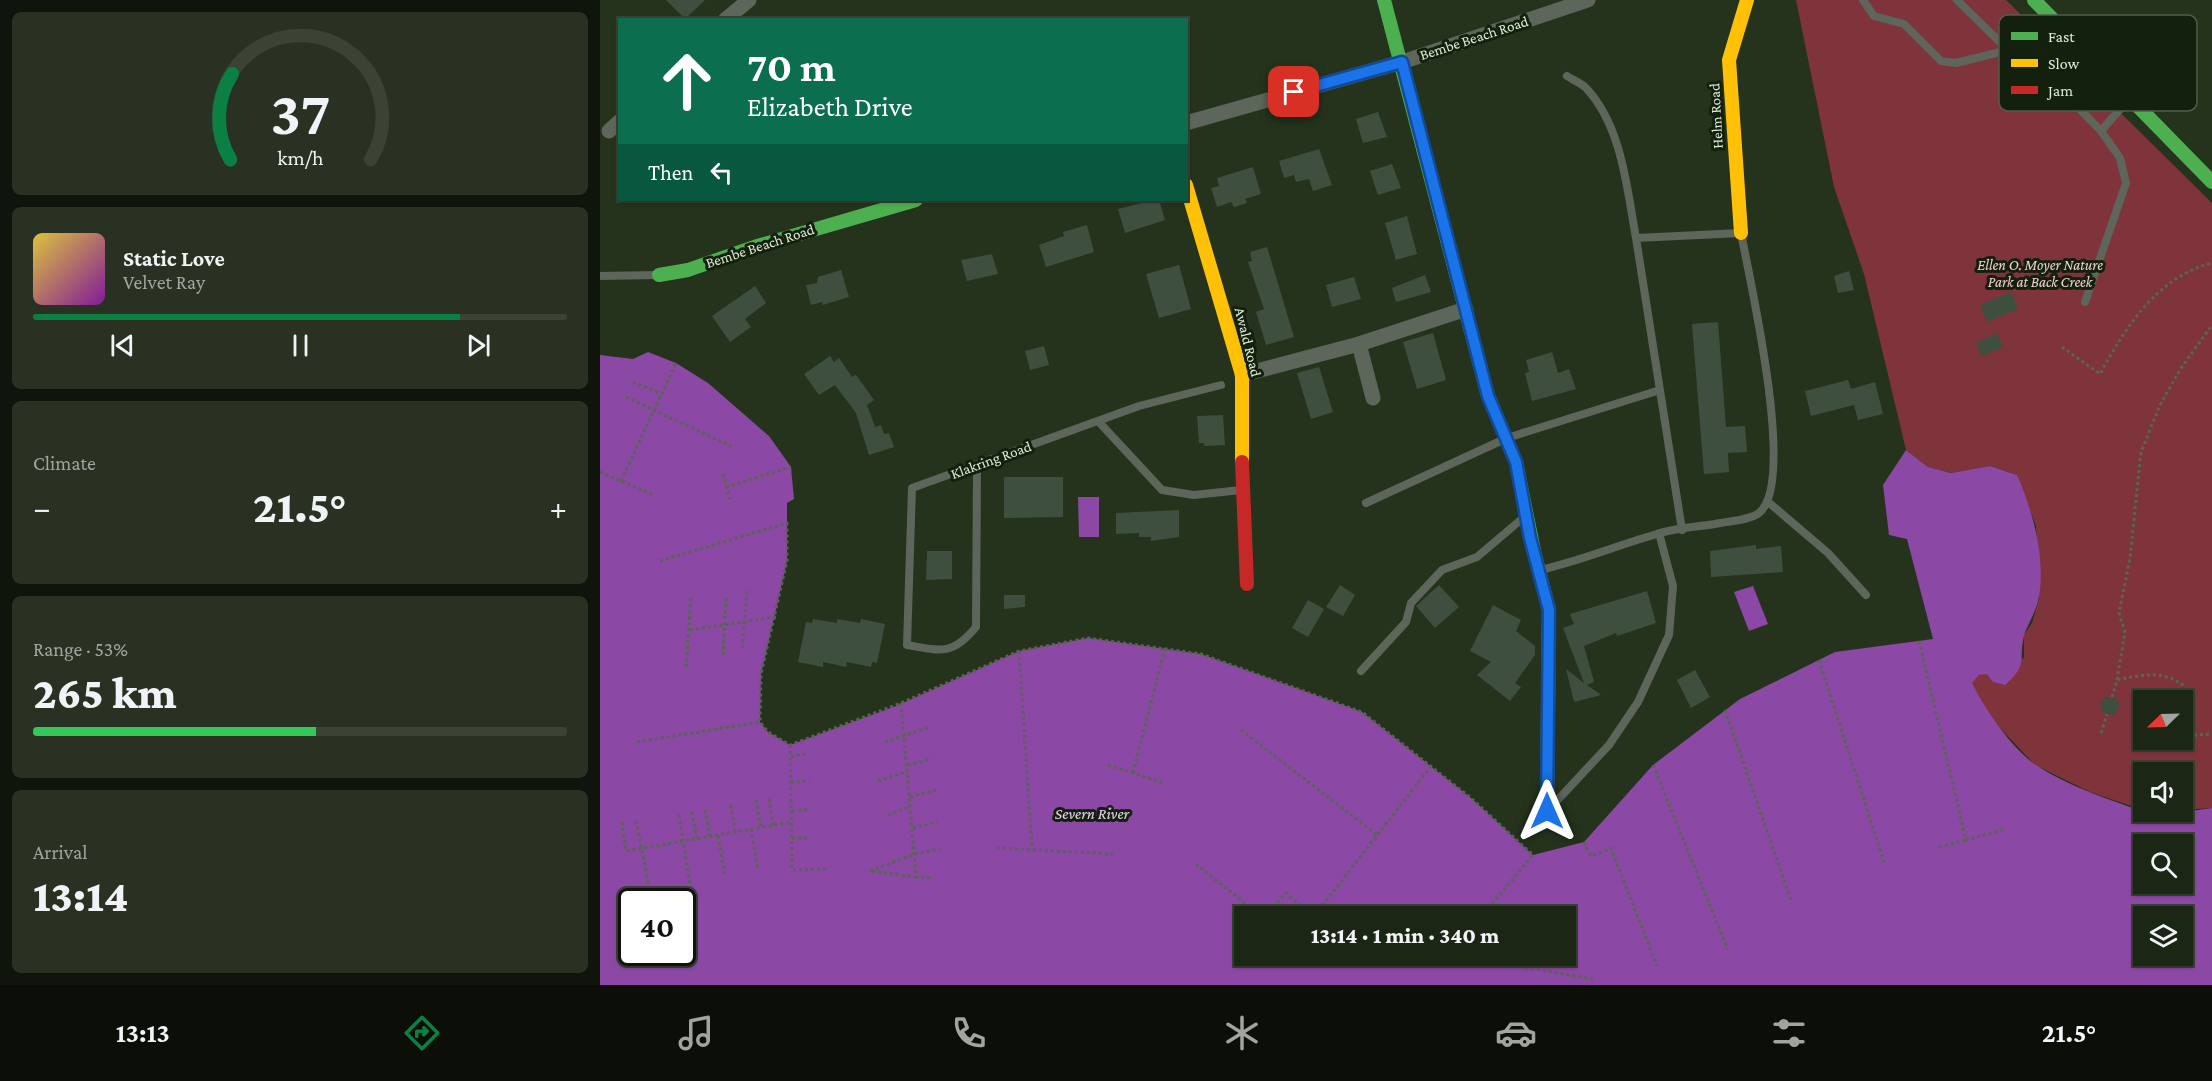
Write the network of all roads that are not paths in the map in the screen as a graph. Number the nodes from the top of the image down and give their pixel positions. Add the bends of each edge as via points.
1 (749, 0) edge
2 (1384, 0) edge
3 (1588, 0) edge
4 (1747, 0) edge
5 (1863, 0) edge
6 (1957, 0) edge
7 (2034, 0) edge
8 (2049, 15) edge
9 (727, 18) edge
10 (1999, 41) edge
11 (1999, 52) edge
12 (1402, 62) junction
13 (1567, 76) dead end
14 (2082, 111) edge
15 (2118, 111) edge
16 (2145, 111) edge
17 (1188, 122) edge
18 (2101, 131) junction
19 (2212, 182) edge
20 (1188, 192) edge
21 (913, 201) edge
22 (1742, 233) junction
23 (1636, 238) junction
24 (659, 275) joint
25 (600, 276) edge
26 (2085, 302) dead end
27 (1466, 309) junction
28 (1359, 344) junction
29 (1242, 375) junction
30 (1221, 386) dead end
31 (1660, 390) junction
32 (1373, 398) dead end
33 (1098, 421) junction
34 (1507, 438) junction
35 (977, 466) junction
36 (1242, 490) junction
37 (1767, 501) junction
38 (1366, 503) dead end
39 (1526, 515) junction
40 (1682, 530) junction
41 (1659, 533) junction
42 (1539, 571) junction
43 (1247, 584) dead end
44 (1866, 596) dead end
45 (1361, 671) dead end
46 (1547, 811) joint

1 - 9 street
2 - 12 street
3 - 12 street, Bembe Beach Road
4 - 22 street, Helm Road via 1729,60
5 - 11 lane via 1874,16 1904,24 1941,61 1956,63
6 - 10 lane
7 - 8 street
12 - 17 street, Bembe Beach Road
12 - 27 street
13 - 23 lane via 1586,87 1614,138
14 - 18 lane
15 - 18 lane
16 - 19 street
18 - 26 lane via 2120,158 2126,183
20 - 29 street, Awald Road
21 - 24 street, Bembe Beach Road via 688,270
22 - 23 lane
22 - 37 lane via 1774,422 1773,480
23 - 31 lane
24 - 25 lane, Bembe Beach Road
27 - 28 street
27 - 34 street via 1488,396
28 - 29 street
28 - 32 street
29 - 36 street, Awald Road
30 - 33 lane, Klakring Road via 1139,406
31 - 34 lane
31 - 40 lane
33 - 35 lane, Klakring Road
33 - 36 lane via 1162,490 1194,495
34 - 38 lane
34 - 39 street
35 - 35 lane, Klakring Road via 912,488 907,645 944,652 963,642 976,627
36 - 43 street, Awald Road
37 - 40 lane via 1758,513 1746,518
37 - 44 lane via 1828,553
39 - 42 street
39 - 45 lane via 1477,557 1442,570 1411,603 1406,622
40 - 41 lane
41 - 42 lane
41 - 46 lane via 1673,586 1670,635 1638,702 1609,746
42 - 46 street via 1550,628

